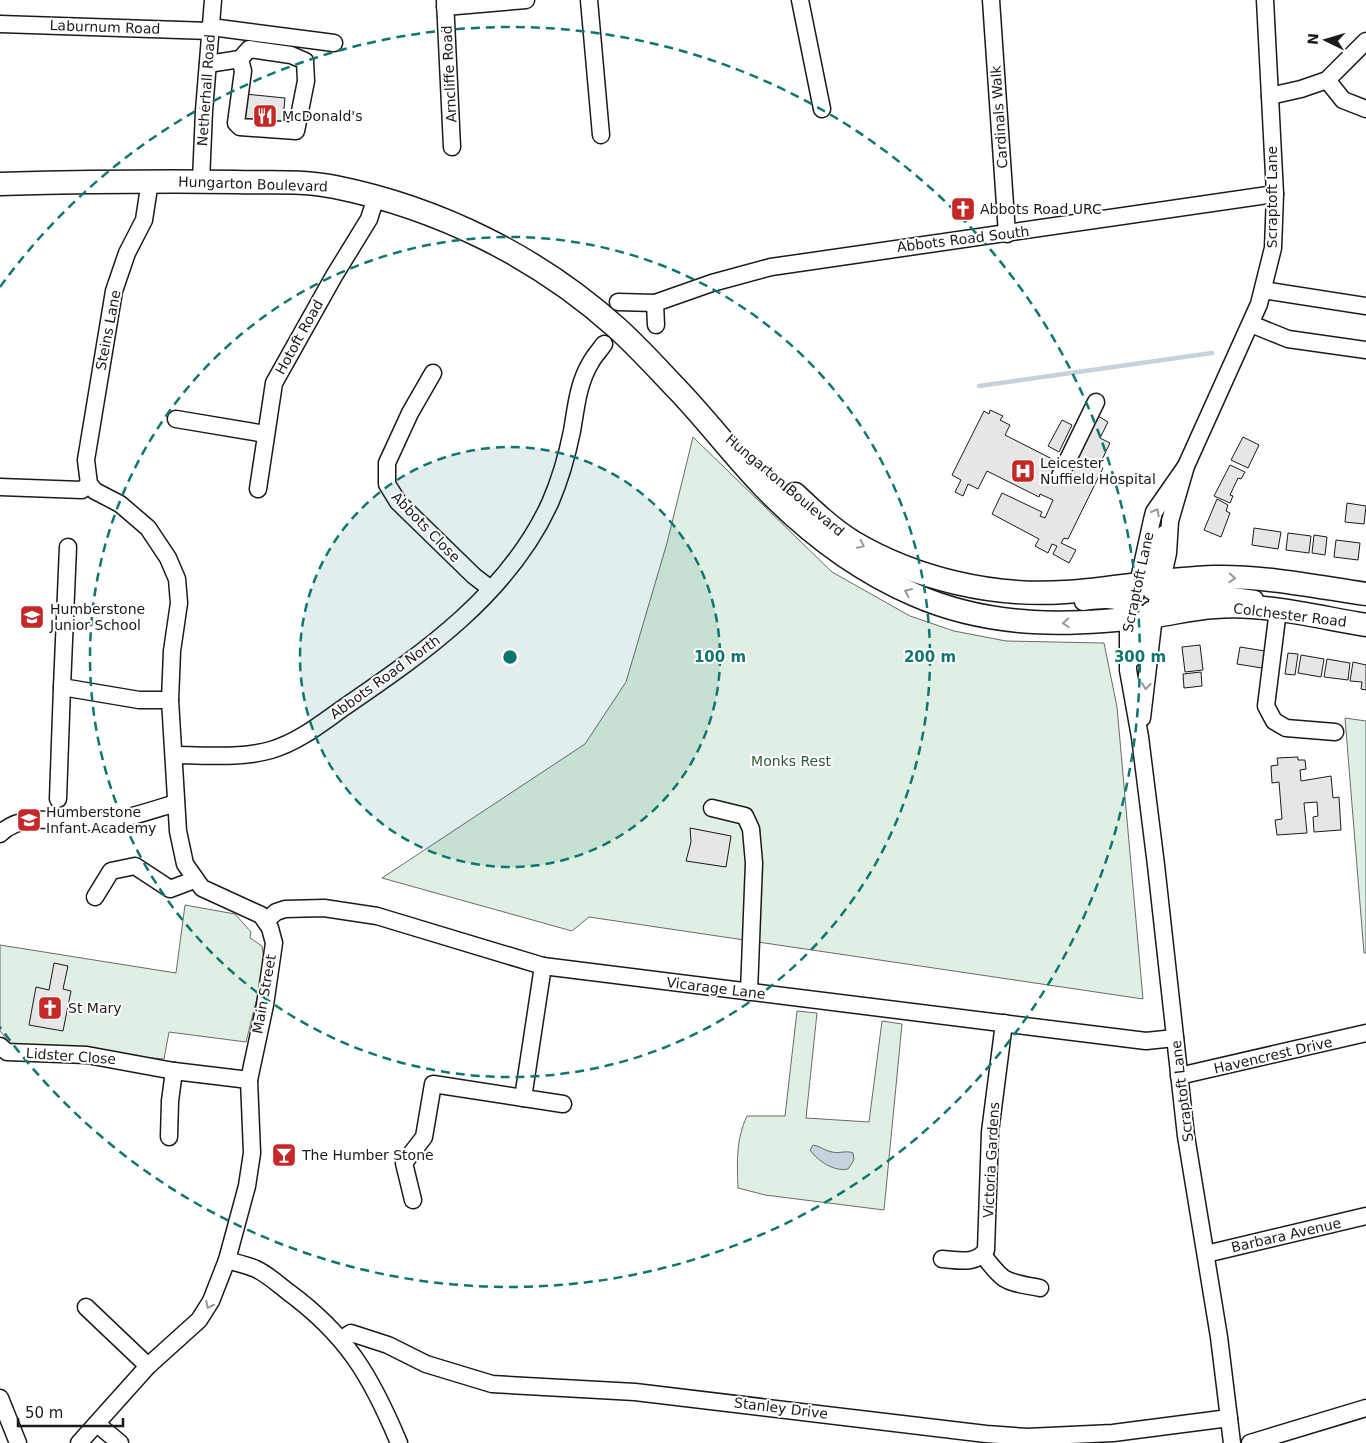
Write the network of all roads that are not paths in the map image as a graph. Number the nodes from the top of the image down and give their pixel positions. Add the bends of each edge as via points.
1 (213, 0) edge
2 (526, 0) edge
3 (589, 0) edge
4 (800, 0) edge
5 (991, 0) edge
6 (1265, 0) edge
7 (445, 3) edge
8 (0, 24) edge
9 (210, 29) junction
10 (1366, 41) edge
11 (334, 43) dead end
12 (240, 59) junction
13 (208, 64) junction
14 (1327, 80) junction
15 (1270, 96) junction
16 (822, 109) dead end
17 (1366, 109) edge
18 (601, 135) dead end
19 (452, 147) dead end
20 (150, 181) junction
21 (202, 181) junction
22 (0, 184) edge
23 (1275, 194) junction
24 (376, 197) junction
25 (1007, 234) junction
26 (1263, 290) junction
27 (618, 302) dead end
28 (655, 303) junction
29 (1366, 306) edge
30 (1251, 324) junction
31 (656, 326) dead end
32 (604, 344) dead end
33 (1366, 350) edge
34 (433, 373) dead end
35 (1096, 402) dead end
36 (702, 415) junction
37 (176, 419) dead end
38 (265, 434) junction
39 (1186, 466) junction
40 (1060, 476) dead end
41 (89, 484) junction
42 (0, 487) edge
43 (258, 489) dead end
44 (68, 547) dead end
45 (491, 589) junction
46 (1366, 594) edge
47 (1147, 605) junction
48 (1274, 610) junction
49 (1366, 625) edge
50 (62, 687) junction
51 (170, 700) junction
52 (1335, 732) dead end
53 (1140, 737) junction
54 (174, 755) junction
55 (58, 799) dead end
56 (176, 803) junction
57 (712, 808) dead end
58 (0, 834) edge
59 (194, 880) junction
60 (95, 897) dead end
61 (267, 920) junction
62 (543, 966) junction
63 (749, 992) junction
64 (1004, 1023) junction
65 (1366, 1033) edge
66 (1175, 1038) junction
67 (0, 1046) edge
68 (174, 1071) junction
69 (1179, 1076) junction
70 (249, 1080) junction
71 (523, 1098) junction
72 (563, 1104) dead end
73 (169, 1137) dead end
74 (412, 1200) dead end
75 (1366, 1216) edge
76 (1206, 1254) junction
77 (983, 1255) junction
78 (942, 1259) dead end
79 (227, 1260) junction
80 (1040, 1288) dead end
81 (86, 1307) dead end
82 (342, 1339) junction
83 (148, 1366) junction
84 (0, 1398) edge
85 (1366, 1408) edge
86 (1229, 1418) junction
87 (97, 1424) junction
88 (18, 1443) edge
89 (79, 1443) edge
90 (120, 1443) edge
91 (399, 1443) edge
92 (1232, 1443) edge
93 (1250, 1443) edge

1 - 9 street, Netherhall Road
2 - 7 street
3 - 18 street
4 - 16 street
5 - 25 street, Cardinals Walk
6 - 15 street, Scraptoft Lane
7 - 19 street, Arncliffe Road
8 - 9 street, Laburnum Road
9 - 11 street, Laburnum Road
9 - 13 street, Netherhall Road
10 - 14 street
12 - 12 street via 243,71 236,123 240,127 296,132 299,108 295,100 296,85 304,61 291,55 249,49
12 - 13 street
13 - 21 street, Netherhall Road
14 - 15 street
14 - 17 street via 1343,100
15 - 23 street, Scraptoft Lane
20 - 21 highway, Hungarton Boulevard
20 - 22 highway, Hungarton Boulevard
20 - 41 street, Steins Lane via 144,220 127,253 114,290 86,460
21 - 24 highway, Hungarton Boulevard via 323,185
23 - 25 street, Abbots Road South
23 - 26 street, Scraptoft Lane via 1273,248
24 - 36 highway, Hungarton Boulevard via 457,224 567,287 618,329
24 - 38 street, Hotoft Road via 368,219 274,383
25 - 28 street, Abbots Road South via 771,267
26 - 29 street
26 - 30 street, Scraptoft Lane
27 - 28 street, Abbots Road South
28 - 31 street
30 - 33 street via 1288,339
30 - 39 street, Scraptoft Lane
32 - 45 street, Abbots Road North via 590,362 582,382 567,455 550,502 525,547
34 - 45 street, Abbots Close via 387,462 387,484 398,502
35 - 40 street
36 -> 47 highway, Hungarton Boulevard via 760,462 813,512 853,542 906,567 948,580 999,590
47 -> 36 highway, Hungarton Boulevard via 1047,624 1012,622 943,607 892,585 845,558 762,485
37 - 38 street
38 - 43 street, Hotoft Road
39 - 47 street, Scraptoft Lane
47 -> 39 street, Scraptoft Lane via 1142,558 1154,512
41 - 42 street via 82,490
41 - 51 street via 148,528 168,558 177,579 179,603 172,651
44 - 50 street
45 - 54 street, Abbots Road North via 446,633 398,670 292,742 255,753
47 -> 46 highway via 1234,578
47 - 48 highway, Colchester Road via 1245,606
47 -> 53 street, Scraptoft Lane
47 - 53 street, Scraptoft Lane via 1126,641
48 - 49 highway, Colchester Road
48 - 52 street via 1266,706 1274,721 1286,728
50 - 51 street via 139,700
50 - 55 street
51 - 54 street
53 - 66 street, Scraptoft Lane
54 - 56 street
56 - 58 street via 124,818 89,822 23,822 6,828
56 - 59 street via 182,855
57 - 63 street via 745,816 751,829 754,863
59 - 60 street via 170,889 135,866 111,871
59 - 61 street via 212,894 255,910
61 - 62 street, Vicarage Lane via 276,912 303,907 377,916
61 - 70 street, Main Street via 273,935 273,951
62 - 63 street, Vicarage Lane
62 - 71 street
63 - 64 street, Vicarage Lane
64 - 66 street, Vicarage Lane via 1146,1041
64 - 77 street, Victoria Gardens via 990,1132 988,1244
65 - 69 street, Havencrest Drive
66 - 69 street, Scraptoft Lane
67 - 68 street, Lidster Close via 7,1052 87,1055
68 - 70 street, Lidster Close
68 - 73 street
69 - 76 street, Scraptoft Lane
70 - 79 street, Main Street via 252,1153 242,1209
71 - 72 street
71 - 74 street via 434,1084 426,1132 404,1163
75 - 76 street, Barbara Avenue
76 - 86 street, Scraptoft Lane
77 - 78 street via 971,1260
77 - 80 street via 1007,1282
79 - 82 street via 258,1270 303,1303
79 -> 83 street, Main Street via 211,1301 199,1320
81 - 83 street
82 - 86 street, Stanley Drive via 351,1333 388,1345 426,1364 492,1384 635,1392 1027,1437 1113,1433
82 - 91 street via 369,1380
83 - 87 street, Main Street
84 - 88 street
85 - 93 street
86 - 92 street, Scraptoft Lane
87 - 89 street, Main Street
87 - 90 street

